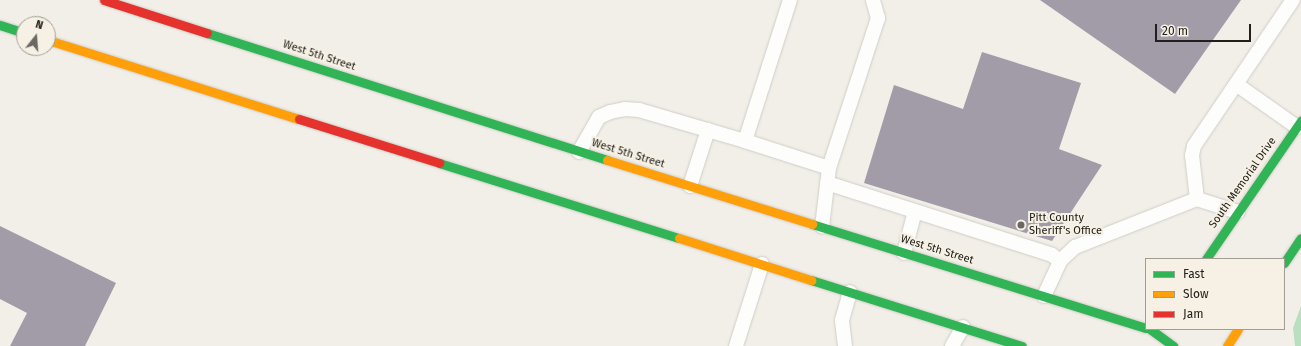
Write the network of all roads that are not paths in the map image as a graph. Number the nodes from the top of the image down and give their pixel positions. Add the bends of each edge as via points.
1 (104, 0) edge
2 (790, 0) edge
3 (873, 0) edge
4 (1293, 0) edge
5 (0, 25) edge
6 (16, 30) edge
7 (56, 43) edge
8 (1236, 84) junction
9 (1299, 124) edge
10 (708, 130) junction
11 (746, 142) junction
12 (579, 152) junction
13 (830, 168) junction
14 (828, 183) junction
15 (690, 186) junction
16 (1197, 199) junction
17 (915, 211) junction
18 (1238, 212) junction
19 (822, 227) junction
20 (1301, 238) edge
21 (904, 253) junction
22 (1207, 258) edge
23 (1060, 260) junction
24 (1285, 262) edge
25 (762, 264) junction
26 (850, 292) junction
27 (1044, 296) junction
28 (962, 327) junction
29 (1145, 328) edge
30 (1155, 330) edge
31 (1237, 330) edge
32 (1150, 341) dead end
33 (736, 346) edge
34 (845, 346) edge
35 (952, 346) edge
36 (1022, 346) edge
37 (1174, 346) edge
38 (1227, 346) edge

1 - 12 main road, West 5th Street
2 - 11 lane
3 - 13 lane via 878,18
4 - 8 lane
5 - 6 main road
7 - 25 main road
8 - 9 lane
8 - 16 lane via 1194,146 1192,155
9 - 18 main road, South Memorial Drive
10 - 11 lane
10 - 12 lane via 639,110 625,109 599,117
10 - 15 lane
11 - 13 lane
12 - 15 main road, West 5th Street
13 - 14 lane
14 - 17 lane
14 - 19 lane
15 - 19 main road, West 5th Street
16 - 18 lane
16 - 23 lane via 1075,247
17 - 21 lane
17 - 23 lane via 1052,255
18 - 22 main road, South Memorial Drive
19 - 21 main road, West 5th Street
20 - 24 main road
21 - 27 main road, West 5th Street
23 - 27 lane
25 - 26 main road
25 - 33 lane
26 - 28 main road
26 - 34 lane via 842,320
27 - 29 main road, West 5th Street
28 - 35 lane
28 - 36 main road
30 - 32 main road
30 - 37 main road
31 - 38 main road

